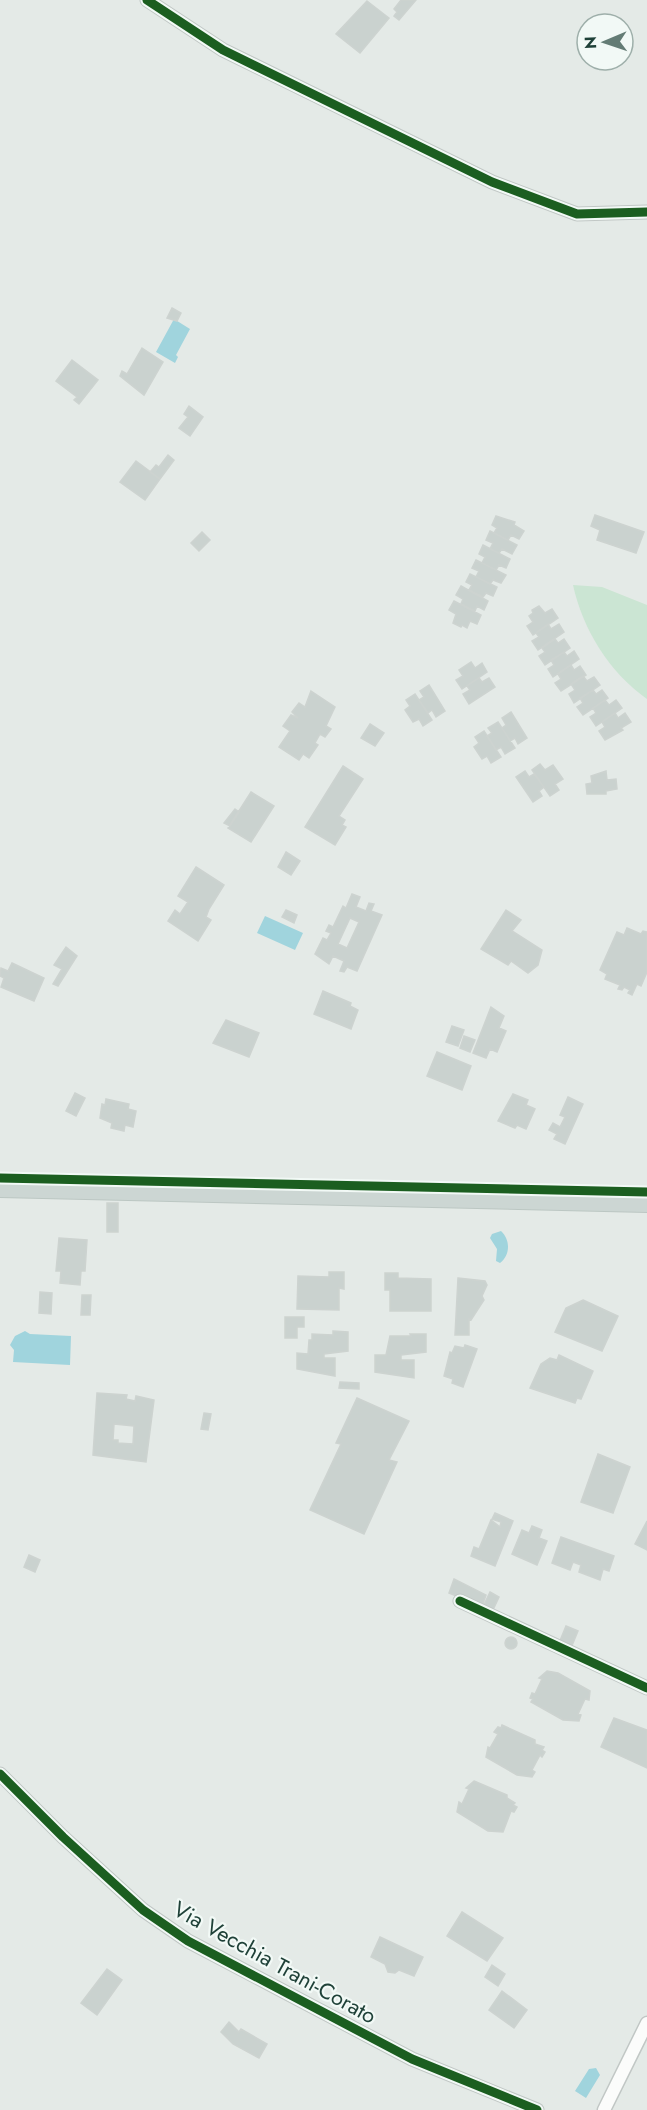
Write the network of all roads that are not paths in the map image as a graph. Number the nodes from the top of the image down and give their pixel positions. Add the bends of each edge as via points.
1 (147, 0) edge
2 (647, 212) edge
3 (0, 1187) edge
4 (647, 1202) edge
5 (460, 1602) dead end
6 (647, 1688) edge
7 (0, 1774) edge
8 (647, 2023) edge
9 (647, 2034) edge
10 (642, 2044) edge
11 (607, 2107) edge
12 (534, 2109) edge

1 - 2 street via 223,50 492,182 577,214
3 - 4 main road
5 - 6 street
7 - 12 street, Via Vecchia Trani-Corato via 143,1910 188,1941 412,2059
8 - 10 street
9 - 10 street
10 - 11 street

